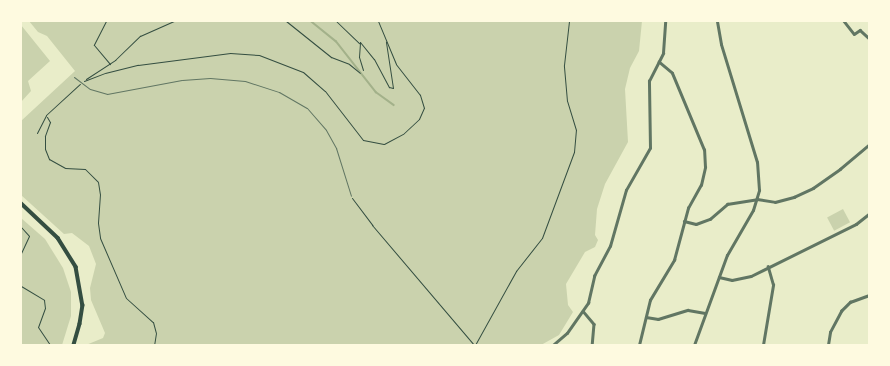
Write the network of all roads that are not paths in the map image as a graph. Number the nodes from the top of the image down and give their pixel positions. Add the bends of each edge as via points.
1 (665, 21) edge
2 (717, 21) edge
3 (844, 21) edge
4 (869, 38) edge
5 (659, 62) junction
6 (74, 77) dead end
7 (869, 145) edge
8 (351, 196) road end
9 (756, 199) junction
10 (21, 203) edge
11 (869, 214) edge
12 (684, 221) junction
13 (768, 267) junction
14 (719, 277) junction
15 (869, 295) edge
16 (584, 311) junction
17 (705, 313) junction
18 (646, 317) junction
19 (74, 345) edge
20 (553, 345) edge
21 (592, 345) edge
22 (639, 345) edge
23 (694, 345) edge
24 (763, 345) edge
25 (828, 345) edge

1 - 5 street via 664,45
2 - 9 street via 721,44 757,162 759,181
3 - 4 street via 854,34 860,30
5 - 12 street via 672,73 705,156 703,178
5 - 16 street via 649,81 650,148 627,187 610,246 594,276
6 - 8 lane via 96,92 112,94 182,80 222,78 252,83 279,92 307,108 326,130 336,148
7 - 9 street via 813,188 775,202
9 - 12 street via 727,204 710,219 696,224
9 - 14 street via 749,218 727,255
10 - 19 main road via 58,238 76,267 83,305
11 - 13 street via 856,224
12 - 18 street via 674,260 652,294
13 - 14 street via 739,280
13 - 24 street via 773,285
14 - 17 street
15 - 25 street via 850,302 841,311 830,332
16 - 20 street via 562,339
16 - 21 street via 594,324
17 - 18 street via 688,310 658,320
17 - 23 street
18 - 22 street

